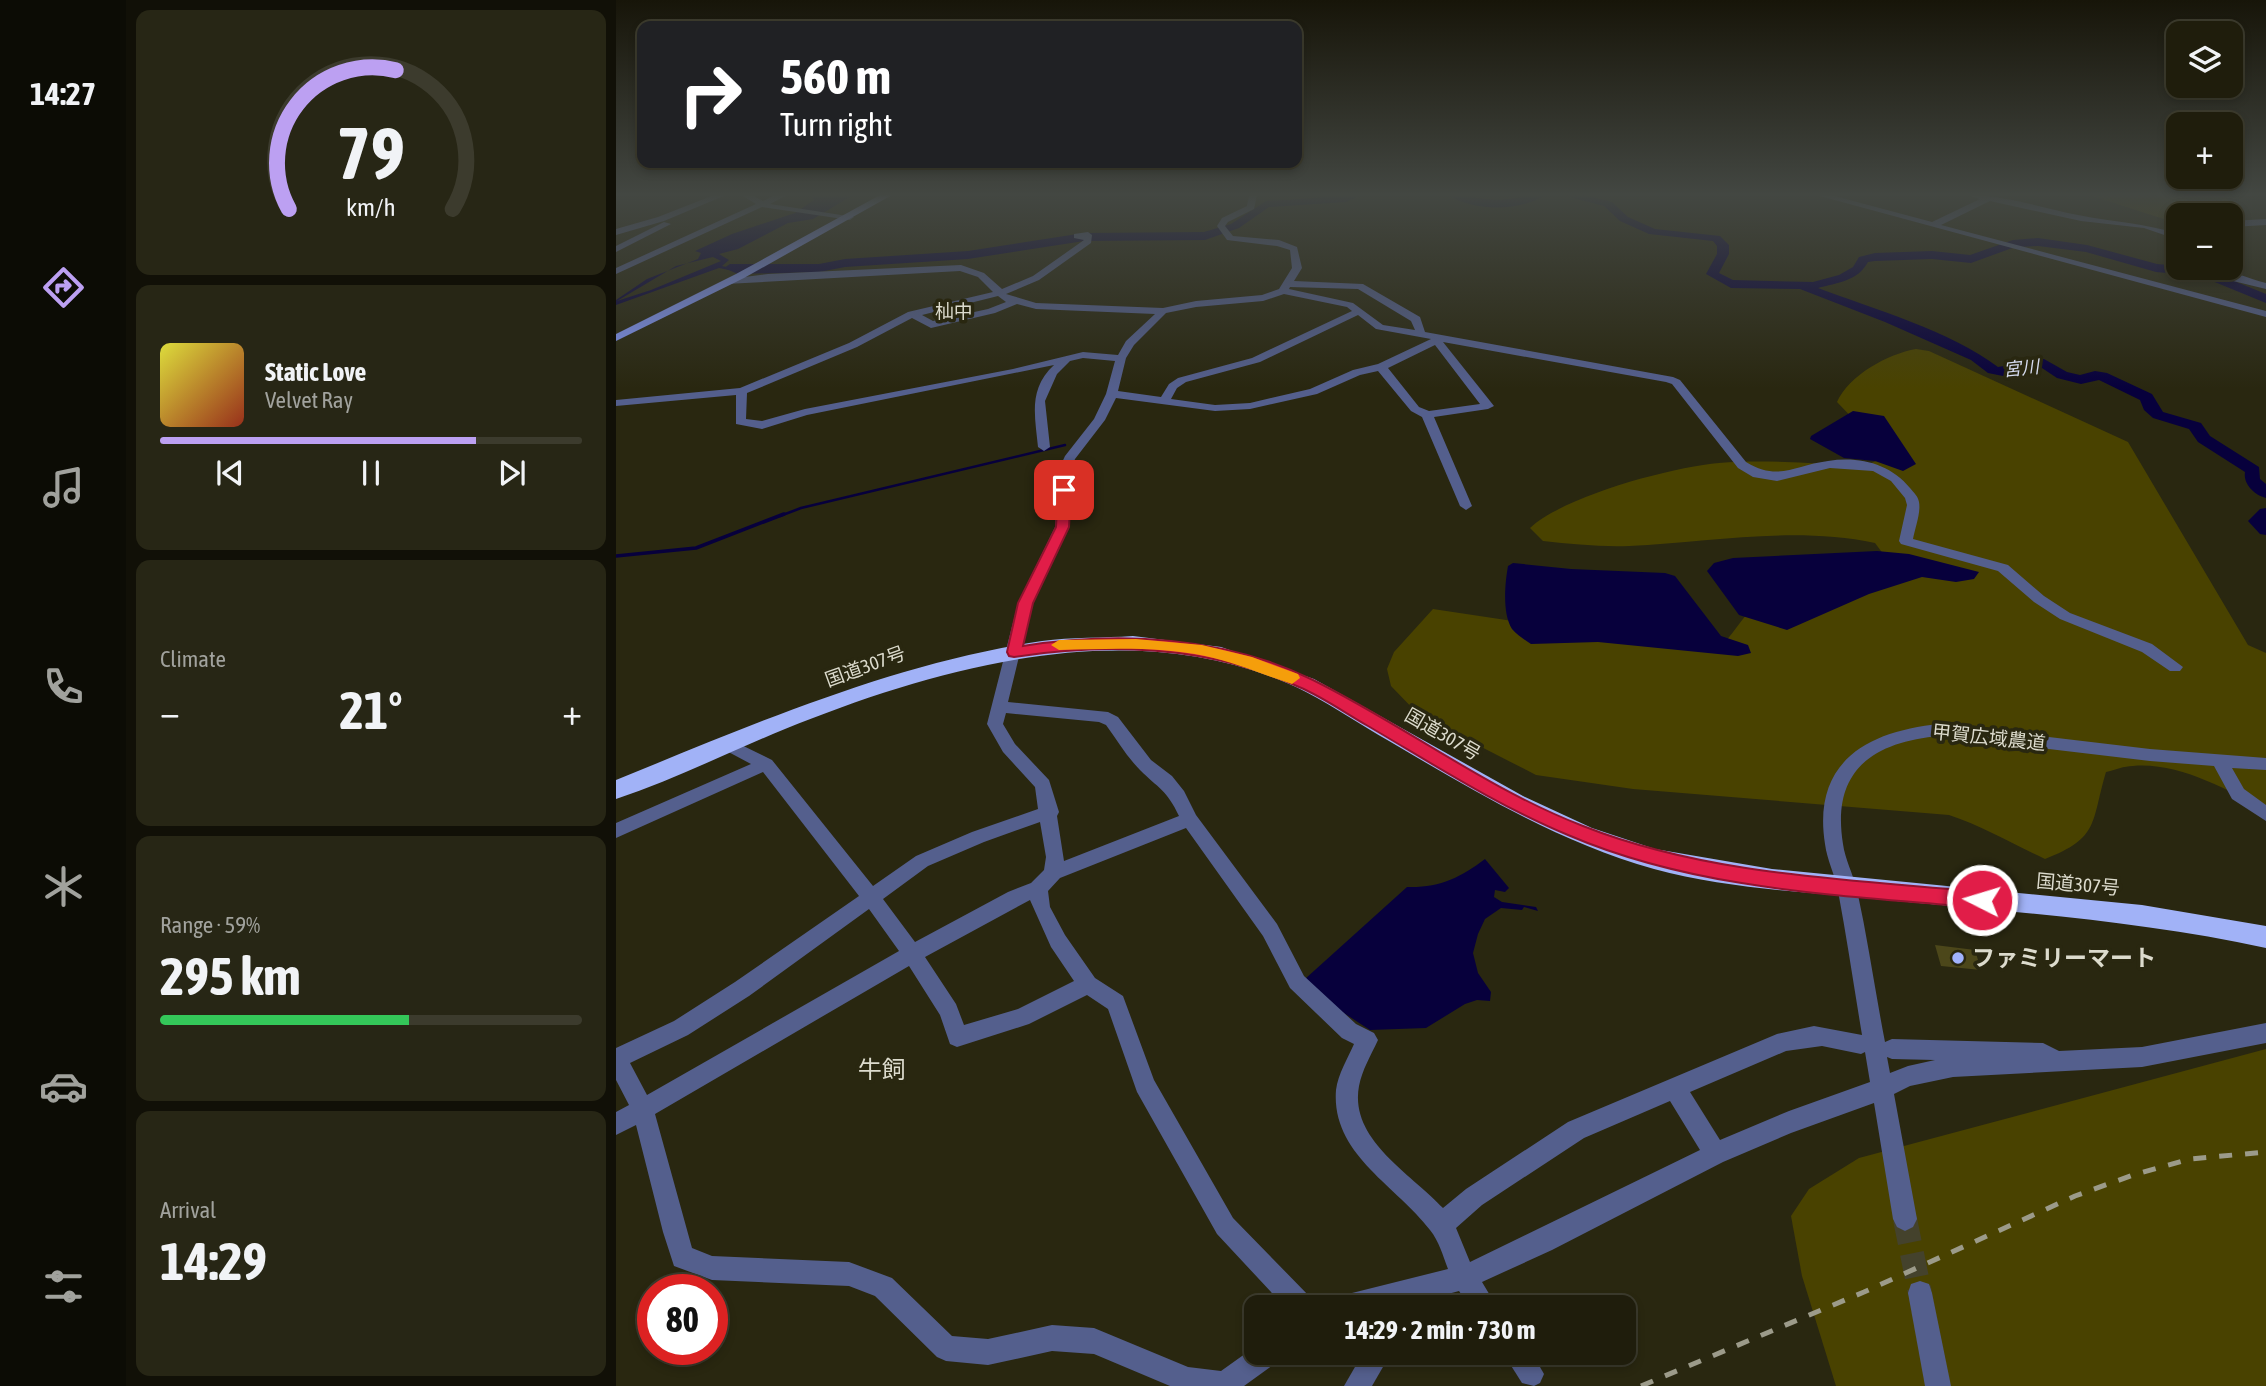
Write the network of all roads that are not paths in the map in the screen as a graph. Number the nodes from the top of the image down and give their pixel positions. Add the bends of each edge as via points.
1 (642, 260) edge
2 (769, 260) edge
3 (1060, 260) edge
4 (1296, 260) edge
5 (2061, 260) edge
6 (616, 271) edge
7 (735, 279) junction
8 (2240, 280) edge
9 (2266, 286) edge
10 (1284, 288) junction
11 (1000, 294) junction
12 (1014, 302) junction
13 (1163, 311) junction
14 (1359, 311) junction
15 (912, 314) junction
16 (2266, 314) edge
17 (1421, 334) junction
18 (616, 338) edge
19 (1438, 340) junction
20 (1121, 358) junction
21 (1067, 359) junction
22 (1381, 367) junction
23 (742, 391) junction
24 (1112, 394) junction
25 (1164, 401) junction
26 (616, 403) edge
27 (1427, 415) junction
28 (1044, 447) dead end
29 (1466, 506) dead end
30 (1014, 652) junction
31 (2175, 667) dead end
32 (998, 707) junction
33 (727, 744) junction
34 (2220, 762) junction
35 (766, 764) junction
36 (2266, 764) edge
37 (616, 790) edge
38 (1050, 812) junction
39 (2266, 814) edge
40 (1188, 819) junction
41 (616, 831) edge
42 (1053, 873) junction
43 (1847, 887) junction
44 (1038, 889) junction
45 (872, 899) junction
46 (2266, 937) edge
47 (912, 954) junction
48 (1088, 984) junction
49 (2266, 1033) edge
50 (1861, 1044) dead end
51 (1892, 1049) dead end
52 (616, 1060) edge
53 (2056, 1062) junction
54 (1675, 1088) junction
55 (1882, 1088) junction
56 (642, 1109) junction
57 (616, 1124) edge
58 (1715, 1154) junction
59 (1905, 1219) tunnel mouth
60 (1441, 1225) junction
61 (1453, 1281) junction
62 (1920, 1293) tunnel mouth
63 (1290, 1295) edge
64 (1396, 1295) edge
65 (1433, 1295) edge
66 (1470, 1295) edge
67 (1252, 1365) edge
68 (1370, 1365) edge
69 (1525, 1365) edge
70 (1531, 1374) dead end
71 (1224, 1385) edge
72 (1357, 1386) edge
73 (1938, 1386) edge

1 - 6 street
2 - 7 main road
3 - 11 street via 1036,278
4 - 10 street via 1297,268
5 - 16 street
7 - 11 street via 933,262 973,270
7 - 18 main road
8 - 9 street
10 - 13 street via 1263,298
10 - 14 street
10 - 17 street via 1360,286 1416,319
11 - 12 street
11 - 15 street
12 - 13 street
12 - 15 street via 931,325
13 - 20 street
14 - 17 street via 1380,327
14 - 25 street via 1256,360 1182,380
15 - 23 street via 853,345
17 - 19 street
19 - 22 street
19 - 27 street via 1488,406
19 - 31 street via 1669,379 1742,465 1757,474 1777,477 1830,464 1876,467 1895,478 1911,497 1906,541 2003,568 2066,616 2147,648
20 - 21 street via 1083,355
20 - 24 street
21 - 23 street via 805,412 762,425 740,422
21 - 28 street via 1052,373 1040,401
22 - 25 street via 1357,372 1313,392 1250,407
22 - 27 street via 1415,409
23 - 26 street
24 - 25 street
24 - 30 street via 1065,469 1062,527 1025,603
27 - 29 street
30 - 32 street
30 - 33 highway, 国道307号 via 936,667 889,682
30 - 43 highway, 国道307号 via 1068,644 1136,644 1202,650 1247,661 1306,683 1502,796 1574,831 1652,858 1733,876
32 - 38 street via 997,731 1043,785
32 - 40 street via 1102,716 1112,721 1145,765 1178,796
33 - 35 street
33 - 37 highway, 国道307号
34 - 36 street, 甲賀広域農道
34 - 39 street via 2238,794
34 - 43 street, 甲賀広域農道 via 1958,731 1898,735 1860,755 1843,772 1837,786 1831,815 1834,846
35 - 41 street
35 - 45 street
38 - 42 street
38 - 45 street via 922,861
40 - 42 street
40 - 60 street via 1270,930 1297,982 1349,1031 1367,1040 1347,1088 1353,1130 1374,1158
42 - 44 street
43 - 46 highway, 国道307号 via 2147,915
43 - 55 street, 甲賀広域農道
44 - 47 street
44 - 48 street via 1041,907 1058,941
45 - 47 street
45 - 52 street via 681,1028
47 - 48 street via 949,1011 957,1037 1022,1017
47 - 56 street
48 - 63 street via 1116,1003 1145,1085 1225,1226
49 - 53 street via 2166,1054
50 - 54 street via 1808,1034
51 - 53 street via 2043,1052
52 - 56 street
53 - 55 street via 1953,1067 1908,1076
54 - 58 street
54 - 60 street via 1576,1130
55 - 58 street
55 - 59 street, 甲賀広域農道
56 - 57 street
56 - 71 street via 671,1227 683,1257 712,1268 849,1274 883,1287 946,1348 988,1352 1052,1338 1094,1342 1186,1380
58 - 61 street via 1554,1236
60 - 61 street
61 - 64 street
61 - 65 street
61 - 66 street
62 - 73 street
67 - 71 street
68 - 72 street
69 - 70 street

